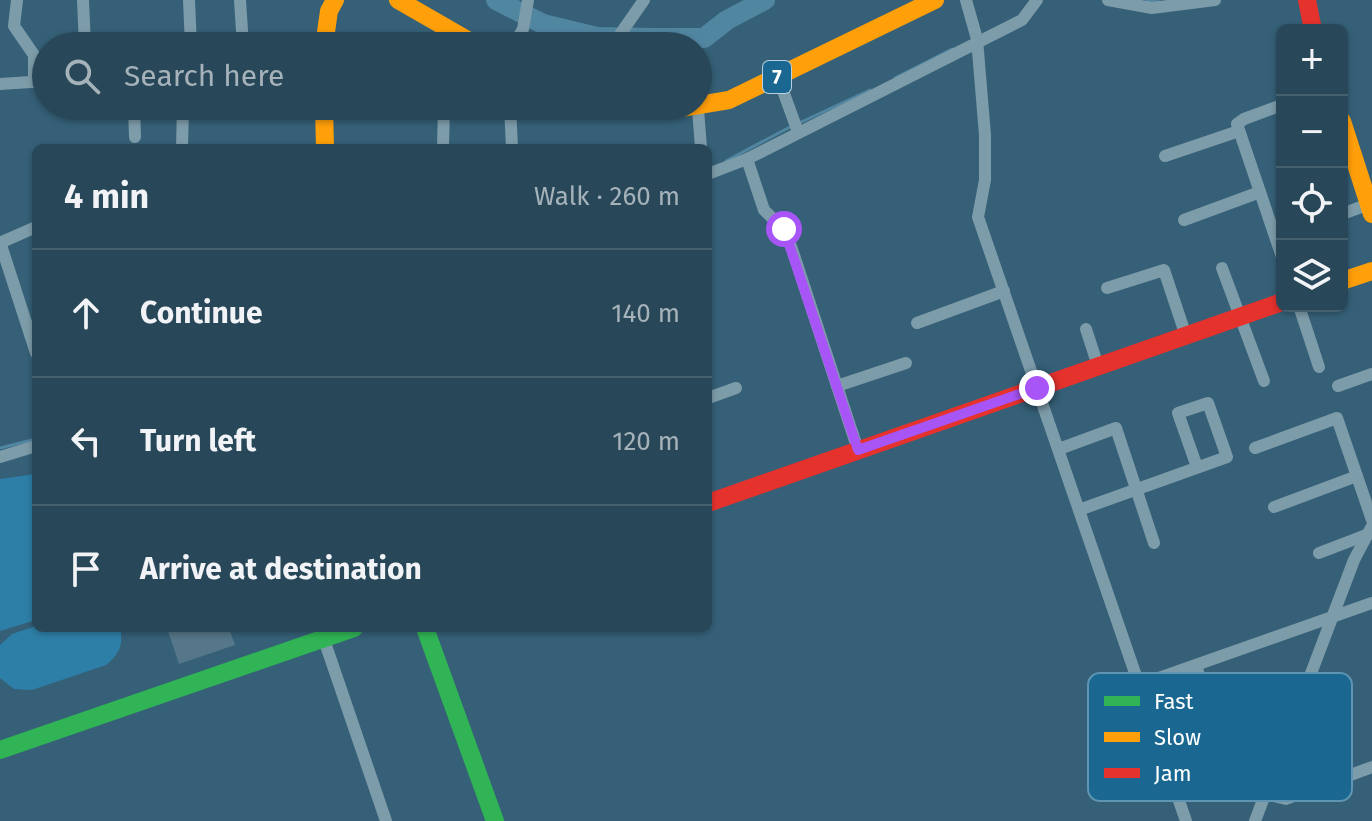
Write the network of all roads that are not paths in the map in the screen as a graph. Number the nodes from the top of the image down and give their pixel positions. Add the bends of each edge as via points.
1 (17, 0) edge
2 (83, 0) edge
3 (189, 0) edge
4 (240, 0) edge
5 (335, 0) edge
6 (398, 0) edge
7 (528, 0) edge
8 (644, 0) edge
9 (935, 0) edge
10 (966, 0) edge
11 (1037, 0) edge
12 (1108, 0) edge
13 (1215, 0) edge
14 (1307, 0) edge
15 (1312, 24) edge
16 (84, 32) edge
17 (190, 32) edge
18 (242, 32) edge
19 (326, 32) edge
20 (438, 32) edge
21 (521, 32) edge
22 (622, 32) edge
23 (977, 43) junction
24 (32, 52) edge
25 (778, 77) junction
26 (32, 82) edge
27 (0, 84) edge
28 (712, 105) edge
29 (1276, 107) edge
30 (134, 120) edge
31 (183, 120) edge
32 (324, 120) edge
33 (444, 120) edge
34 (511, 120) edge
35 (699, 120) edge
36 (1239, 131) junction
37 (798, 132) junction
38 (135, 137) dead end
39 (1348, 139) edge
40 (182, 144) edge
41 (325, 144) edge
42 (443, 144) edge
43 (512, 144) edge
44 (701, 144) edge
45 (1165, 156) dead end
46 (747, 159) junction
47 (712, 172) edge
48 (1260, 192) junction
49 (1371, 207) edge
50 (1348, 213) edge
51 (1184, 220) dead end
52 (32, 229) edge
53 (1276, 240) edge
54 (1, 242) edge
55 (1222, 268) dead end
56 (1372, 271) edge
57 (1348, 279) edge
58 (1107, 288) dead end
59 (1004, 291) junction
60 (1276, 304) edge
61 (1301, 312) edge
62 (31, 315) edge
63 (1241, 317) junction
64 (917, 323) dead end
65 (1086, 329) dead end
66 (1186, 336) junction
67 (906, 363) dead end
68 (1098, 366) junction
69 (1319, 367) dead end
70 (1372, 374) edge
71 (1264, 381) dead end
72 (837, 386) junction
73 (1338, 386) dead end
74 (736, 388) dead end
75 (1037, 388) junction
76 (712, 397) edge
77 (32, 447) edge
78 (1255, 448) dead end
79 (1059, 449) junction
80 (858, 450) junction
81 (0, 457) edge
82 (1197, 467) junction
83 (1357, 476) junction
84 (1136, 489) junction
85 (712, 502) edge
86 (1274, 507) dead end
87 (1079, 510) junction
88 (1372, 520) edge
89 (1369, 531) edge
90 (1154, 543) dead end
91 (1319, 553) dead end
92 (1372, 603) edge
93 (1335, 615) junction
94 (426, 632) edge
95 (322, 633) edge
96 (1196, 666) junction
97 (1135, 673) edge
98 (1175, 673) edge
99 (1198, 673) edge
100 (1312, 673) edge
101 (0, 750) edge
102 (1372, 767) edge
103 (1352, 774) edge
104 (1179, 801) edge
105 (1262, 801) edge
106 (386, 821) edge
107 (495, 821) edge
108 (1186, 821) edge
109 (1255, 821) edge

1 - 24 street via 14,26
2 - 16 street
3 - 17 street
4 - 18 street
5 - 19 street
6 - 20 street
7 - 21 street
8 - 22 street
9 - 25 street, 7
10 - 23 street
11 - 23 street via 1022,20
12 - 13 street via 1152,8
14 - 15 street
23 - 37 street
23 - 59 street via 985,135 978,217
25 - 28 street, 7
25 - 37 street
26 - 27 street
29 - 36 street via 1244,119 1237,124
30 - 38 street
31 - 40 street
32 - 41 street
33 - 42 street
34 - 43 street
35 - 44 street
36 - 45 street
36 - 48 street
37 - 46 street
39 - 49 street
46 - 47 street
46 - 72 street via 764,210 788,239
48 - 51 street
48 - 53 street
49 - 50 street
52 - 54 street
54 - 62 street
55 - 63 street
56 - 57 street
58 - 66 street via 1164,270
59 - 64 street
59 - 75 street
60 - 63 street
61 - 69 street
63 - 66 street
63 - 71 street
65 - 68 street
66 - 68 street
67 - 72 street
68 - 75 street
70 - 73 street
72 - 80 street
74 - 76 street
75 - 79 street
75 - 80 street
77 - 81 street
78 - 83 street via 1337,418
79 - 84 street via 1116,428
79 - 87 street
80 - 85 street
82 - 82 street via 1227,457 1208,403 1178,413
82 - 84 street
83 - 86 street
83 - 88 street
84 - 87 street
84 - 90 street
87 - 97 street
89 - 91 street
89 - 93 street
92 - 93 street
93 - 96 street
93 - 100 street
94 - 107 street
95 - 101 street
95 - 106 street
96 - 98 street
96 - 99 street
102 - 103 street
104 - 108 street
105 - 109 street

